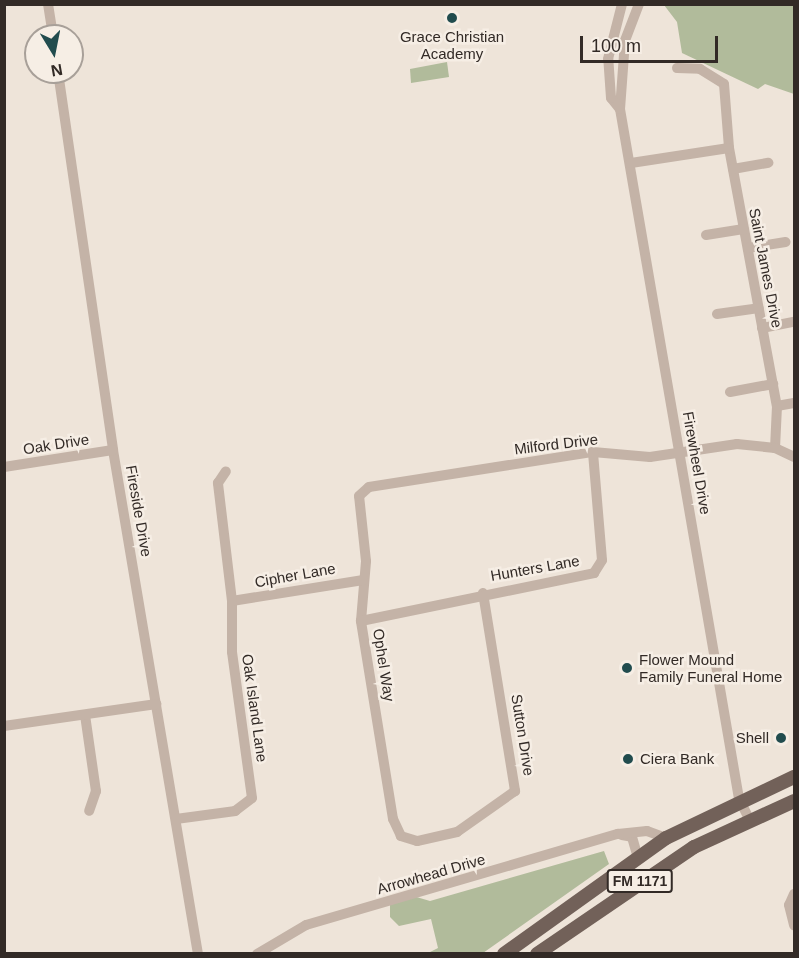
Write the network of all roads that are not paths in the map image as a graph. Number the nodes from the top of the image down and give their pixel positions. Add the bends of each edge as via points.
1 (48, 4) edge
2 (622, 4) edge
3 (639, 4) edge
4 (51, 24) edge
5 (677, 68) dead end
6 (60, 84) edge
7 (620, 109) junction
8 (729, 148) junction
9 (631, 163) junction
10 (768, 163) dead end
11 (733, 169) junction
12 (744, 229) junction
13 (706, 235) dead end
14 (786, 242) dead end
15 (748, 248) junction
16 (759, 308) junction
17 (717, 314) dead end
18 (795, 322) edge
19 (762, 328) junction
20 (773, 384) junction
21 (730, 392) dead end
22 (795, 403) edge
23 (777, 406) junction
24 (775, 447) junction
25 (113, 450) junction
26 (593, 452) junction
27 (680, 454) junction
28 (795, 457) edge
29 (4, 467) edge
30 (226, 471) dead end
31 (359, 496) joint
32 (363, 580) junction
33 (483, 593) junction
34 (232, 601) junction
35 (361, 621) junction
36 (156, 704) junction
37 (85, 715) junction
38 (4, 726) edge
39 (795, 777) edge
40 (739, 799) junction
41 (795, 801) edge
42 (88, 811) dead end
43 (176, 819) junction
44 (749, 819) junction
45 (618, 834) junction
46 (401, 836) joint
47 (666, 838) junction
48 (638, 858) junction
49 (795, 894) edge
50 (795, 925) edge
51 (198, 954) edge
52 (257, 954) edge
53 (504, 954) edge
54 (537, 954) edge

1 - 4 street
2 - 7 street, Firewheel Drive via 608,59 611,98
3 - 7 street, Firewheel Drive via 625,41
5 - 8 street, Saint James Drive via 700,69 724,84
6 - 25 street, Fireside Drive
7 - 9 street, Firewheel Drive
8 - 9 street
8 - 11 street, Saint James Drive
9 - 27 street, Firewheel Drive
10 - 11 street
11 - 12 street, Saint James Drive
12 - 13 street
12 - 15 street, Saint James Drive
14 - 15 street
15 - 16 street, Saint James Drive
16 - 17 street
16 - 19 street, Saint James Drive
18 - 19 street
19 - 20 street, Saint James Drive
20 - 21 street
20 - 23 street, Saint James Drive
22 - 23 street
23 - 24 street, Saint James Drive
24 - 27 street, Milford Drive via 737,444
24 - 28 street, Milford Drive
25 - 29 street, Oak Drive
25 - 36 street, Fireside Drive
26 - 27 street, Milford Drive
26 - 31 street, Milford Drive via 369,487
26 - 33 street, Hunters Lane via 600,567 594,573
27 - 40 street, Firewheel Drive
30 - 34 street, Oak Island Lane via 218,483
31 - 32 street, Ophel Way
32 - 34 street, Cipher Lane
32 - 35 street, Ophel Way
33 - 35 street, Hunters Lane via 427,611
33 - 46 street, Sutton Drive via 515,791 457,832 417,842
34 - 43 street, Oak Island Lane via 232,652 252,798 235,811
35 - 46 street, Ophel Way via 393,819
36 - 37 street
36 - 43 street, Fireside Drive
37 - 38 street
37 - 42 street via 96,790
39 - 40 main road, FM 1171
40 - 44 street, Firewheel Drive
40 - 47 main road, FM 1171
41 - 44 main road, FM 1171
43 - 51 street, Fireside Drive
44 - 54 main road, FM 1171 via 637,882
45 - 47 street, Arrowhead Drive via 647,831
45 - 48 street via 632,837
45 - 52 street, Arrowhead Drive via 306,925
47 - 48 main road, FM 1171
48 - 53 main road, FM 1171
49 - 50 street via 789,905

